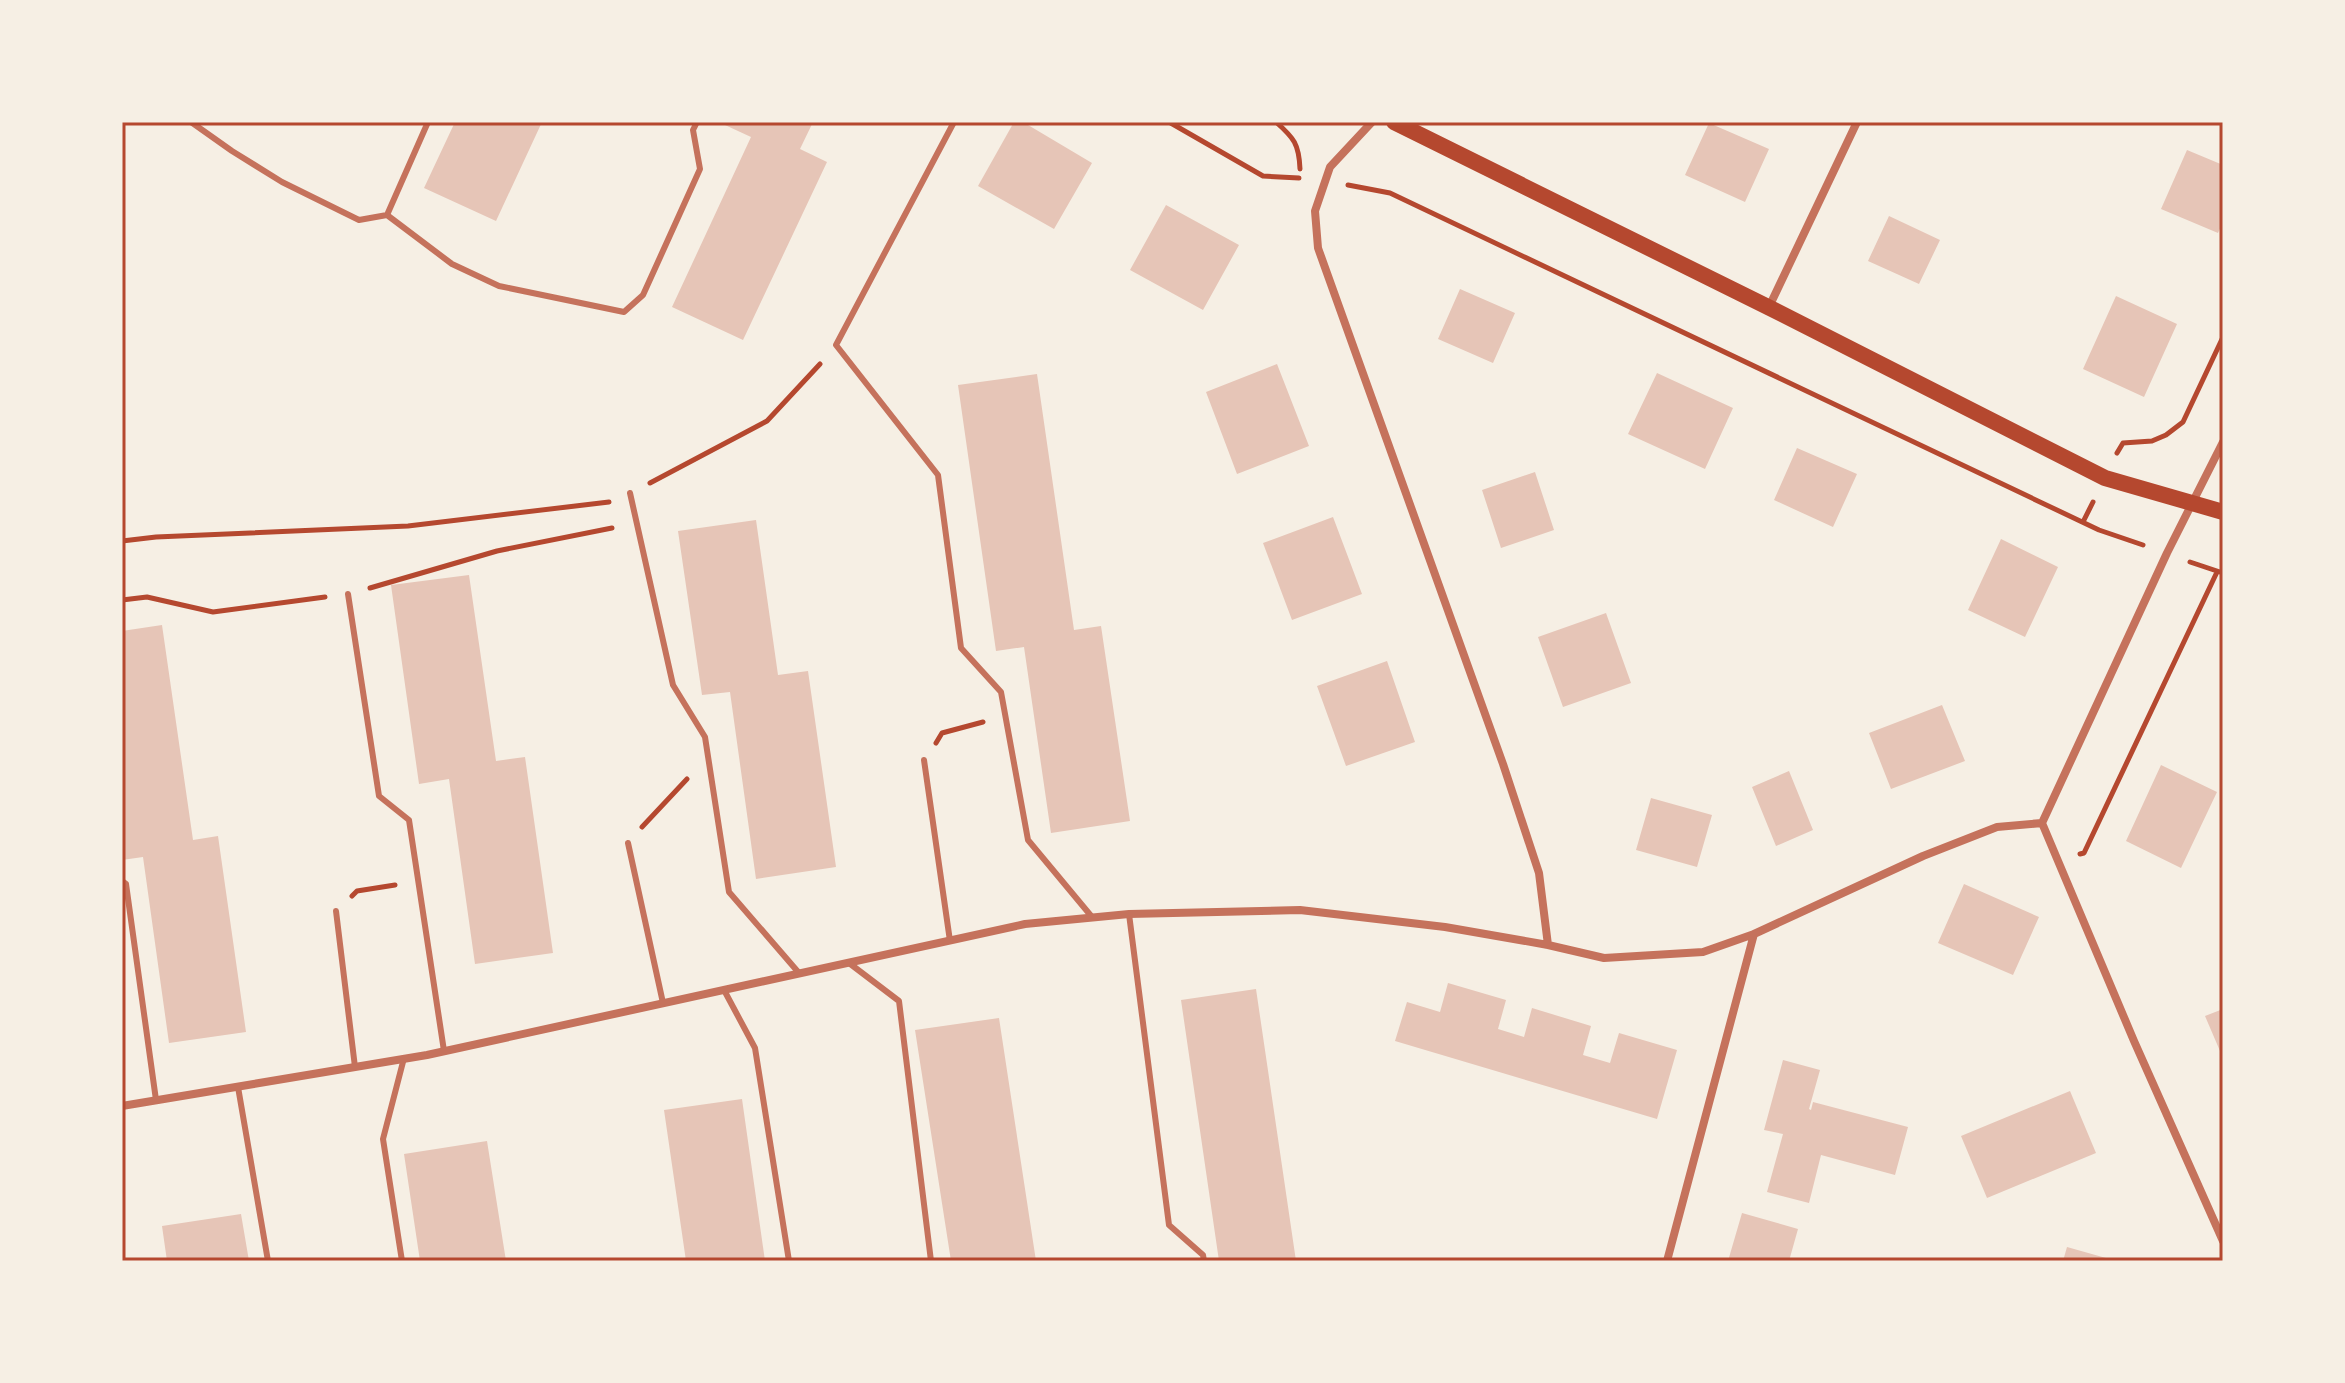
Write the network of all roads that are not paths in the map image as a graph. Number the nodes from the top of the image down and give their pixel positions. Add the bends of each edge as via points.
1 (191, 122) edge
2 (428, 122) edge
3 (697, 122) edge
4 (954, 122) edge
5 (1372, 122) edge
6 (1394, 122) edge
7 (1857, 122) edge
8 (387, 215) junction
9 (1768, 307) junction
10 (2223, 442) edge
11 (630, 493) road end
12 (2193, 505) junction
13 (2223, 512) edge
14 (348, 594) road end
15 (924, 760) road end
16 (2042, 823) junction
17 (628, 843) road end
18 (122, 881) edge
19 (336, 911) road end
20 (1129, 914) junction
21 (1092, 917) junction
22 (1754, 934) junction
23 (950, 941) junction
24 (1548, 945) junction
25 (849, 963) junction
26 (799, 973) junction
27 (724, 990) junction
28 (663, 1003) junction
29 (444, 1051) junction
30 (404, 1058) junction
31 (355, 1067) junction
32 (238, 1087) junction
33 (156, 1100) junction
34 (122, 1106) edge
35 (2223, 1241) edge
36 (268, 1261) edge
37 (402, 1261) edge
38 (789, 1261) edge
39 (931, 1261) edge
40 (1204, 1261) edge
41 (1667, 1261) edge

1 - 8 lane via 282,182 359,220
2 - 8 lane
3 - 8 lane via 693,130 700,169 643,295 624,312 499,286 452,264
4 - 21 lane via 836,345 938,475 961,648 1001,692 1028,840
5 - 24 street via 1330,167 1315,211 1318,248 1512,791 1539,873
6 - 9 main road
7 - 9 street
9 - 12 main road via 2105,478
10 - 12 street
11 - 26 lane via 673,685 705,737 729,892
12 - 13 main road
12 - 16 street
14 - 29 lane via 379,796 409,820
15 - 23 lane
16 - 22 street via 1997,827
16 - 35 street
17 - 28 lane
18 - 33 lane
19 - 31 lane
20 - 21 street
20 - 24 street via 1300,910
20 - 40 lane via 1169,1225
21 - 23 street via 1025,924
22 - 24 street via 1703,952 1650,957 1604,958
22 - 41 street
23 - 25 street
25 - 26 street
25 - 39 lane via 899,1001
26 - 27 street
27 - 28 street
27 - 38 lane via 755,1048
28 - 29 street
29 - 30 street
30 - 31 street
30 - 37 lane via 383,1139
31 - 32 street
32 - 33 street
32 - 36 lane
33 - 34 street

